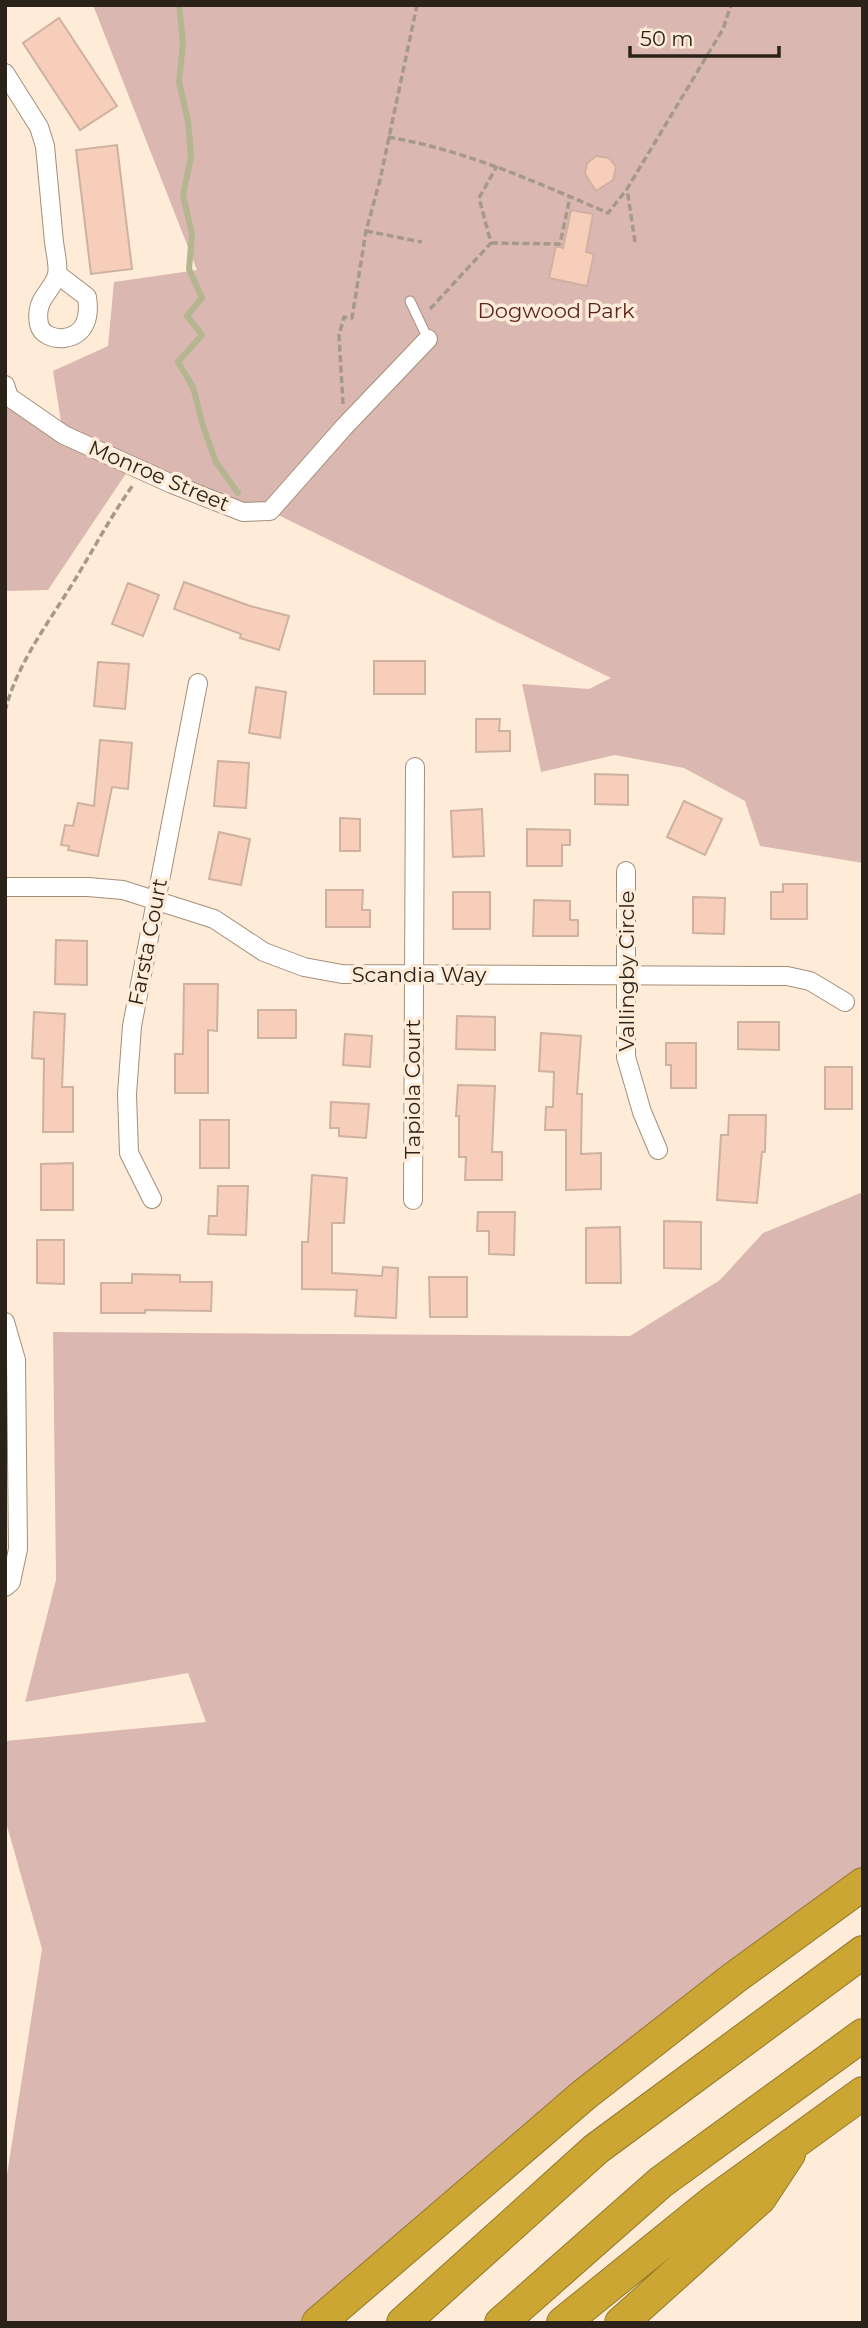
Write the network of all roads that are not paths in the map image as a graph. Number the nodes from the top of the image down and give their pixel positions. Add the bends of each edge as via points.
1 (5, 73) edge
2 (57, 274) dead end
3 (410, 300) dead end
4 (428, 339) joint
5 (5, 386) edge
6 (198, 683) dead end
7 (415, 767) dead end
8 (626, 871) dead end
9 (5, 887) edge
10 (155, 899) junction
11 (414, 975) junction
12 (625, 976) junction
13 (845, 1002) dead end
14 (658, 1150) dead end
15 (152, 1199) dead end
16 (413, 1200) dead end
17 (5, 1322) edge
18 (5, 1587) edge
19 (863, 1884) edge
20 (863, 1952) edge
21 (863, 2035) edge
22 (863, 2092) edge
23 (799, 2138) junction
24 (318, 2323) edge
25 (403, 2323) edge
26 (501, 2323) edge
27 (563, 2323) edge
28 (621, 2323) edge

1 - 2 street via 39,127 45,146
3 - 4 lane
4 - 5 street, Monroe Street via 270,511 243,512 64,435 9,397
6 - 10 street, Farsta Court
7 - 11 street, Tapiola Court
8 - 12 street, Vallingby Circle
9 - 10 street, Scandia Way via 88,887
10 - 11 street, Scandia Way via 214,919 264,952 304,967 342,974
10 - 15 street, Farsta Court via 132,1026 127,1094 129,1153
11 - 12 street, Scandia Way
11 - 16 street, Tapiola Court
12 - 13 street, Scandia Way via 787,976 810,981
12 - 14 street, Vallingby Circle via 626,1057
17 - 18 street via 16,1360 18,1549 11,1582
19 - 24 highway via 585,2094
20 - 25 highway via 596,2149
21 - 26 highway via 661,2182
22 - 23 highway
23 - 27 highway
23 - 28 highway via 760,2198

